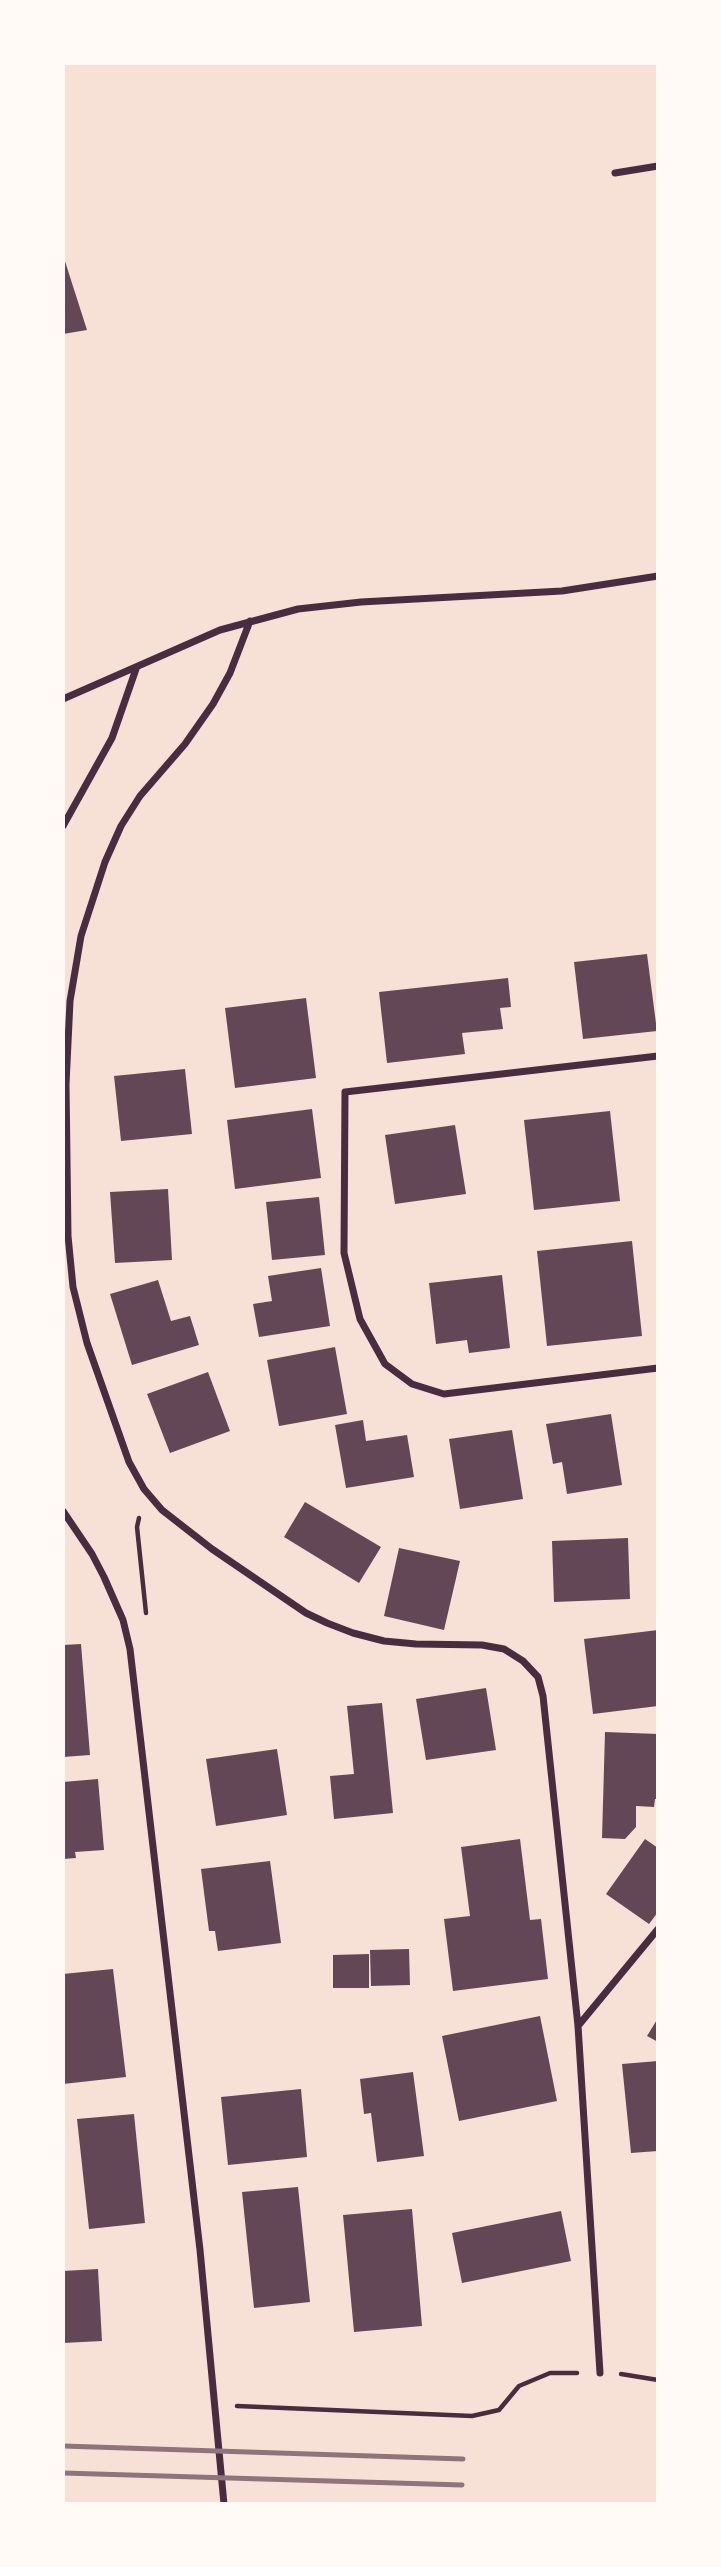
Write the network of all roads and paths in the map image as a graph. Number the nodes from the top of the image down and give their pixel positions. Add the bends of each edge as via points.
1 (658, 166) edge
2 (615, 173) dead end
3 (658, 576) edge
4 (250, 621) junction
5 (136, 669) junction
6 (63, 699) edge
7 (63, 826) edge
8 (658, 1056) edge
9 (658, 1368) edge
10 (144, 1489) junction
11 (63, 1511) edge
12 (124, 1620) junction
13 (658, 1929) edge
14 (578, 2026) junction
15 (600, 2372) junction
16 (658, 2380) edge
17 (215, 2405) junction
18 (224, 2504) edge

1 - 2 street
3 - 4 street via 562,591 334,604
4 - 5 street
4 - 10 street via 213,704 140,796 110,846 81,936 70,1001 67,1208 73,1287 118,1433
5 - 6 street
5 - 7 street via 112,738
8 - 9 street via 345,1092 344,1226 344,1253 360,1320 385,1364 412,1384 444,1394
10 - 12 path via 137,1527 147,1618
10 - 14 street via 162,1510 212,1549 327,1623 384,1641 492,1647 514,1654 531,1667 543,1696
11 - 12 street via 92,1554
12 - 17 street
13 - 14 street
14 - 15 street
15 - 16 path
15 - 17 path via 550,2373 519,2386 499,2410 472,2416
17 - 18 street

